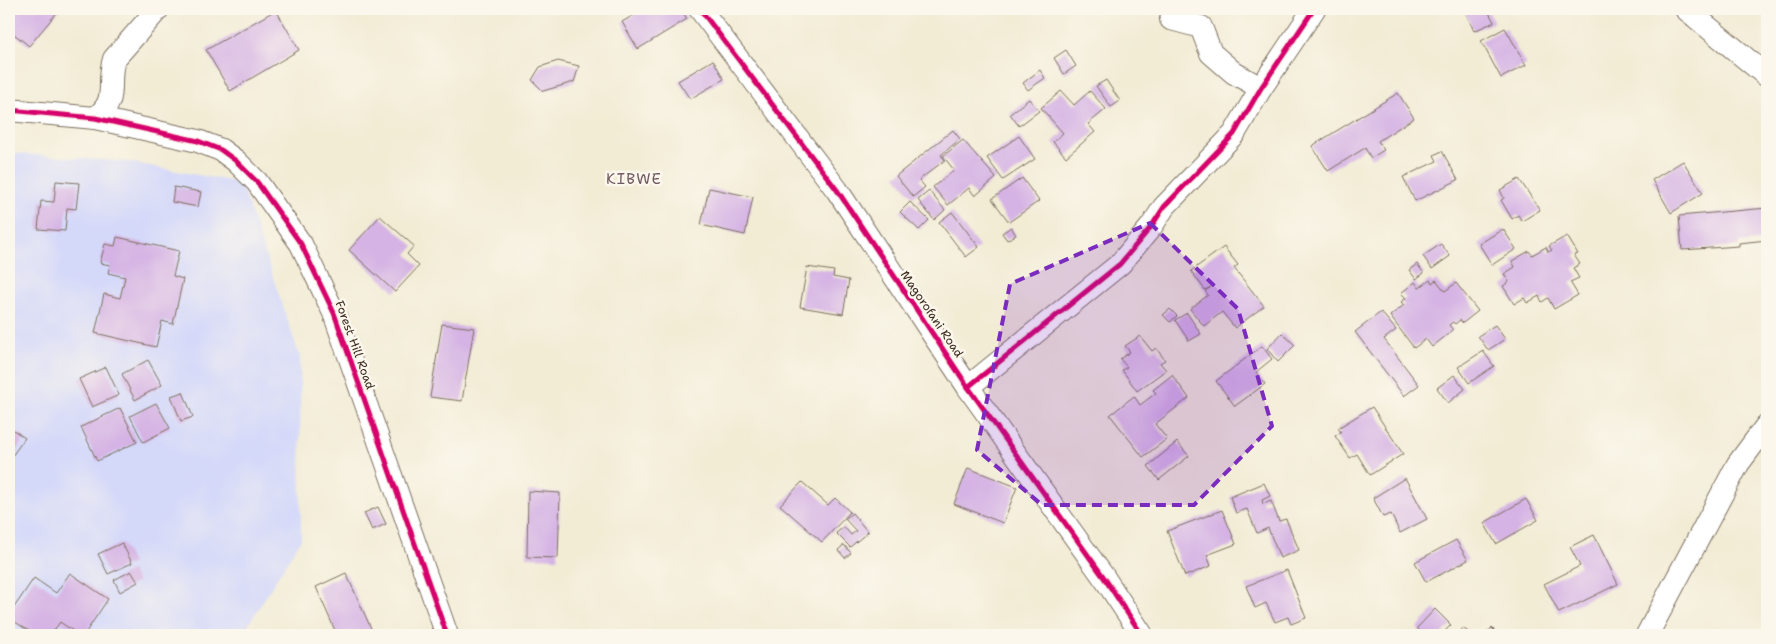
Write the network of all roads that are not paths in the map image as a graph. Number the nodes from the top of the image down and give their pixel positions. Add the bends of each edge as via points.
1 (158, 9) edge
2 (700, 9) edge
3 (1180, 9) edge
4 (1314, 9) edge
5 (1686, 9) edge
6 (1767, 76) edge
7 (1261, 88) junction
8 (9, 110) edge
9 (95, 118) junction
10 (968, 387) junction
11 (1767, 425) edge
12 (447, 635) edge
13 (1142, 635) edge
14 (1647, 635) edge

1 - 9 street via 114,58 108,105
2 - 10 street, Magorofani Road via 837,190
3 - 7 street via 1171,19 1201,27 1211,53 1234,73
4 - 7 street
5 - 6 street
7 - 10 street via 1234,134 1164,207 1120,264
8 - 9 street, Forest Hill Road
9 - 12 street, Forest Hill Road via 175,135 217,148 257,182 290,227 334,313
10 - 13 street, Magorofani Road
11 - 14 street via 1738,464

